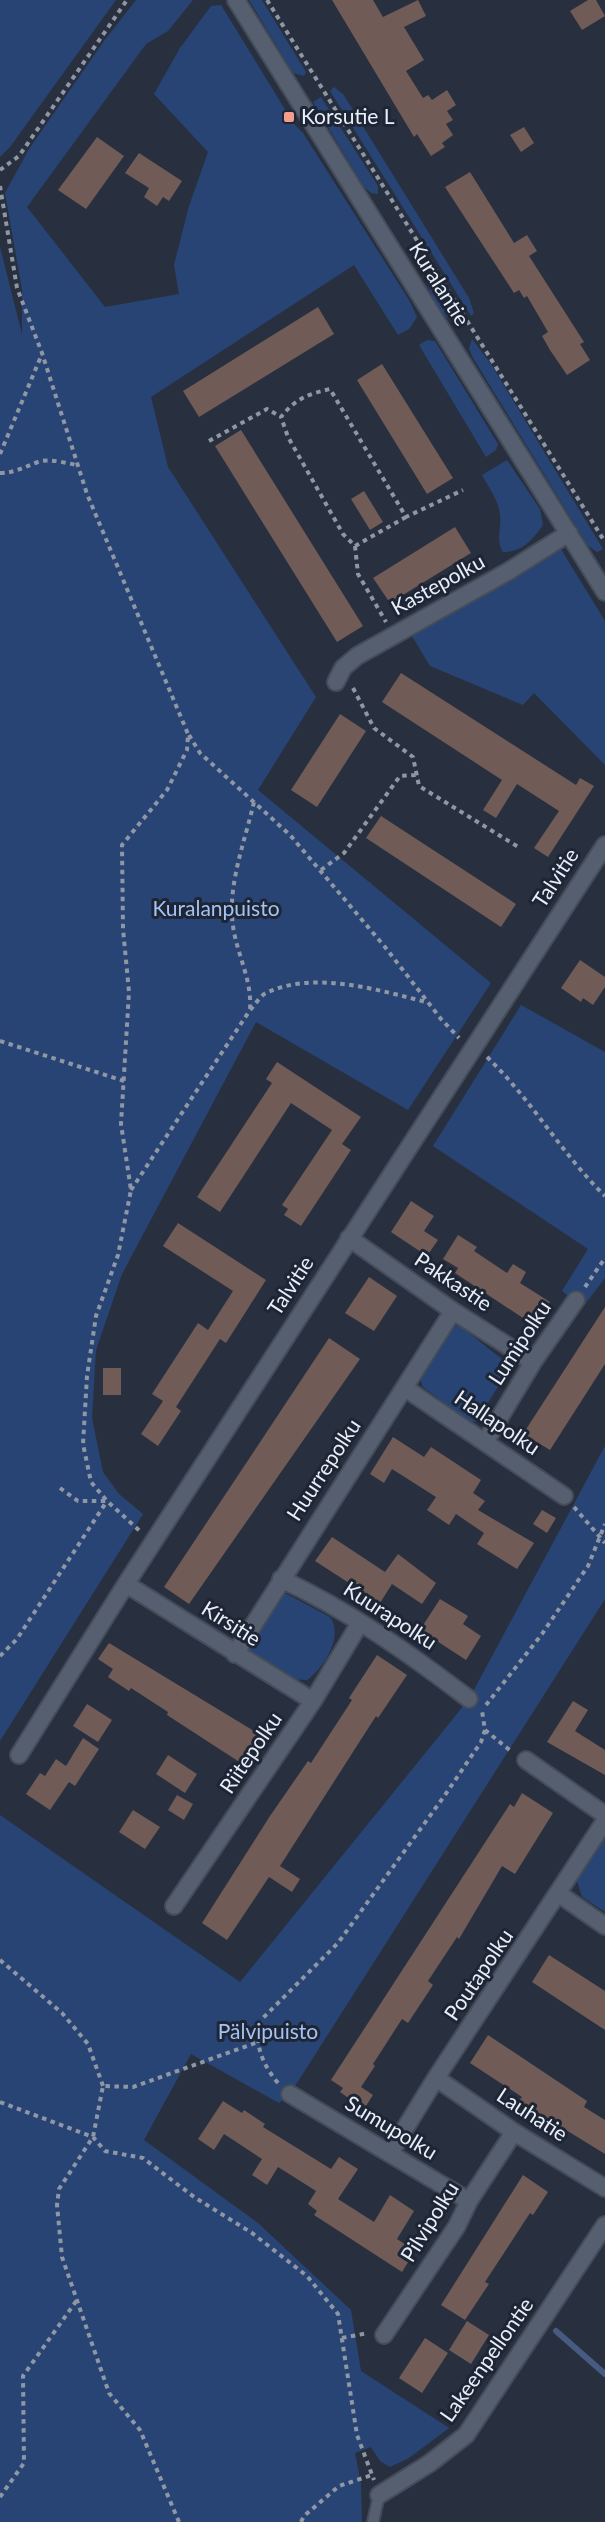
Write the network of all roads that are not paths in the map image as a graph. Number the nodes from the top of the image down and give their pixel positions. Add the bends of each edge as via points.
1 (236, 0) edge
2 (569, 533) junction
3 (603, 584) edge
4 (339, 675) road end
5 (605, 845) edge
6 (349, 1238) junction
7 (576, 1300) road end
8 (453, 1311) junction
9 (533, 1362) junction
10 (405, 1388) junction
11 (485, 1442) junction
12 (564, 1496) road end
13 (281, 1579) junction
14 (126, 1584) junction
15 (360, 1623) junction
16 (235, 1654) junction
17 (469, 1699) dead end
18 (313, 1701) junction
19 (19, 1755) dead end
20 (526, 1760) road end
21 (605, 1815) edge
22 (605, 1821) edge
23 (560, 1894) junction
24 (174, 1906) dead end
25 (605, 1926) edge
26 (436, 2078) junction
27 (290, 2094) road end
28 (514, 2132) junction
29 (390, 2153) junction
30 (605, 2188) edge
31 (469, 2201) junction
32 (605, 2225) edge
33 (384, 2335) road end
34 (379, 2495) joint
35 (373, 2522) edge

1 - 2 street, Kuralantie
2 - 3 street, Kuralantie
2 - 4 street, Kastepolku via 357,656
5 - 6 street, Talvitie
6 - 8 street, Pakkastie
6 - 14 street, Talvitie
7 - 9 street, Lumipolku
8 - 9 street, Pakkastie
8 - 10 street, Huurrepolku
9 - 11 street, Lumipolku
10 - 11 street, Hallapolku
10 - 13 street, Huurrepolku
11 - 12 street, Hallapolku
13 - 15 street, Kuurapolku via 322,1598
13 - 16 street, Huurrepolku
14 - 16 street, Kirsitie
14 - 19 street, Talvitie
15 - 17 street, Kuurapolku via 410,1654
15 - 18 street, Riitepolku
16 - 18 street, Kirsitie
18 - 24 street, Riitepolku
20 - 21 street
22 - 23 street, Poutapolku
23 - 25 street
23 - 26 street, Poutapolku
26 - 28 street, Lauhatie
26 - 29 street, Poutapolku
27 - 29 street, Sumupolku
28 - 30 street, Lauhatie
28 - 31 street, Pilvipolku
29 - 31 street, Sumupolku
31 - 33 street, Pilvipolku via 457,2226
32 - 34 street, Lakeenpellontie via 466,2435
34 - 35 lane

